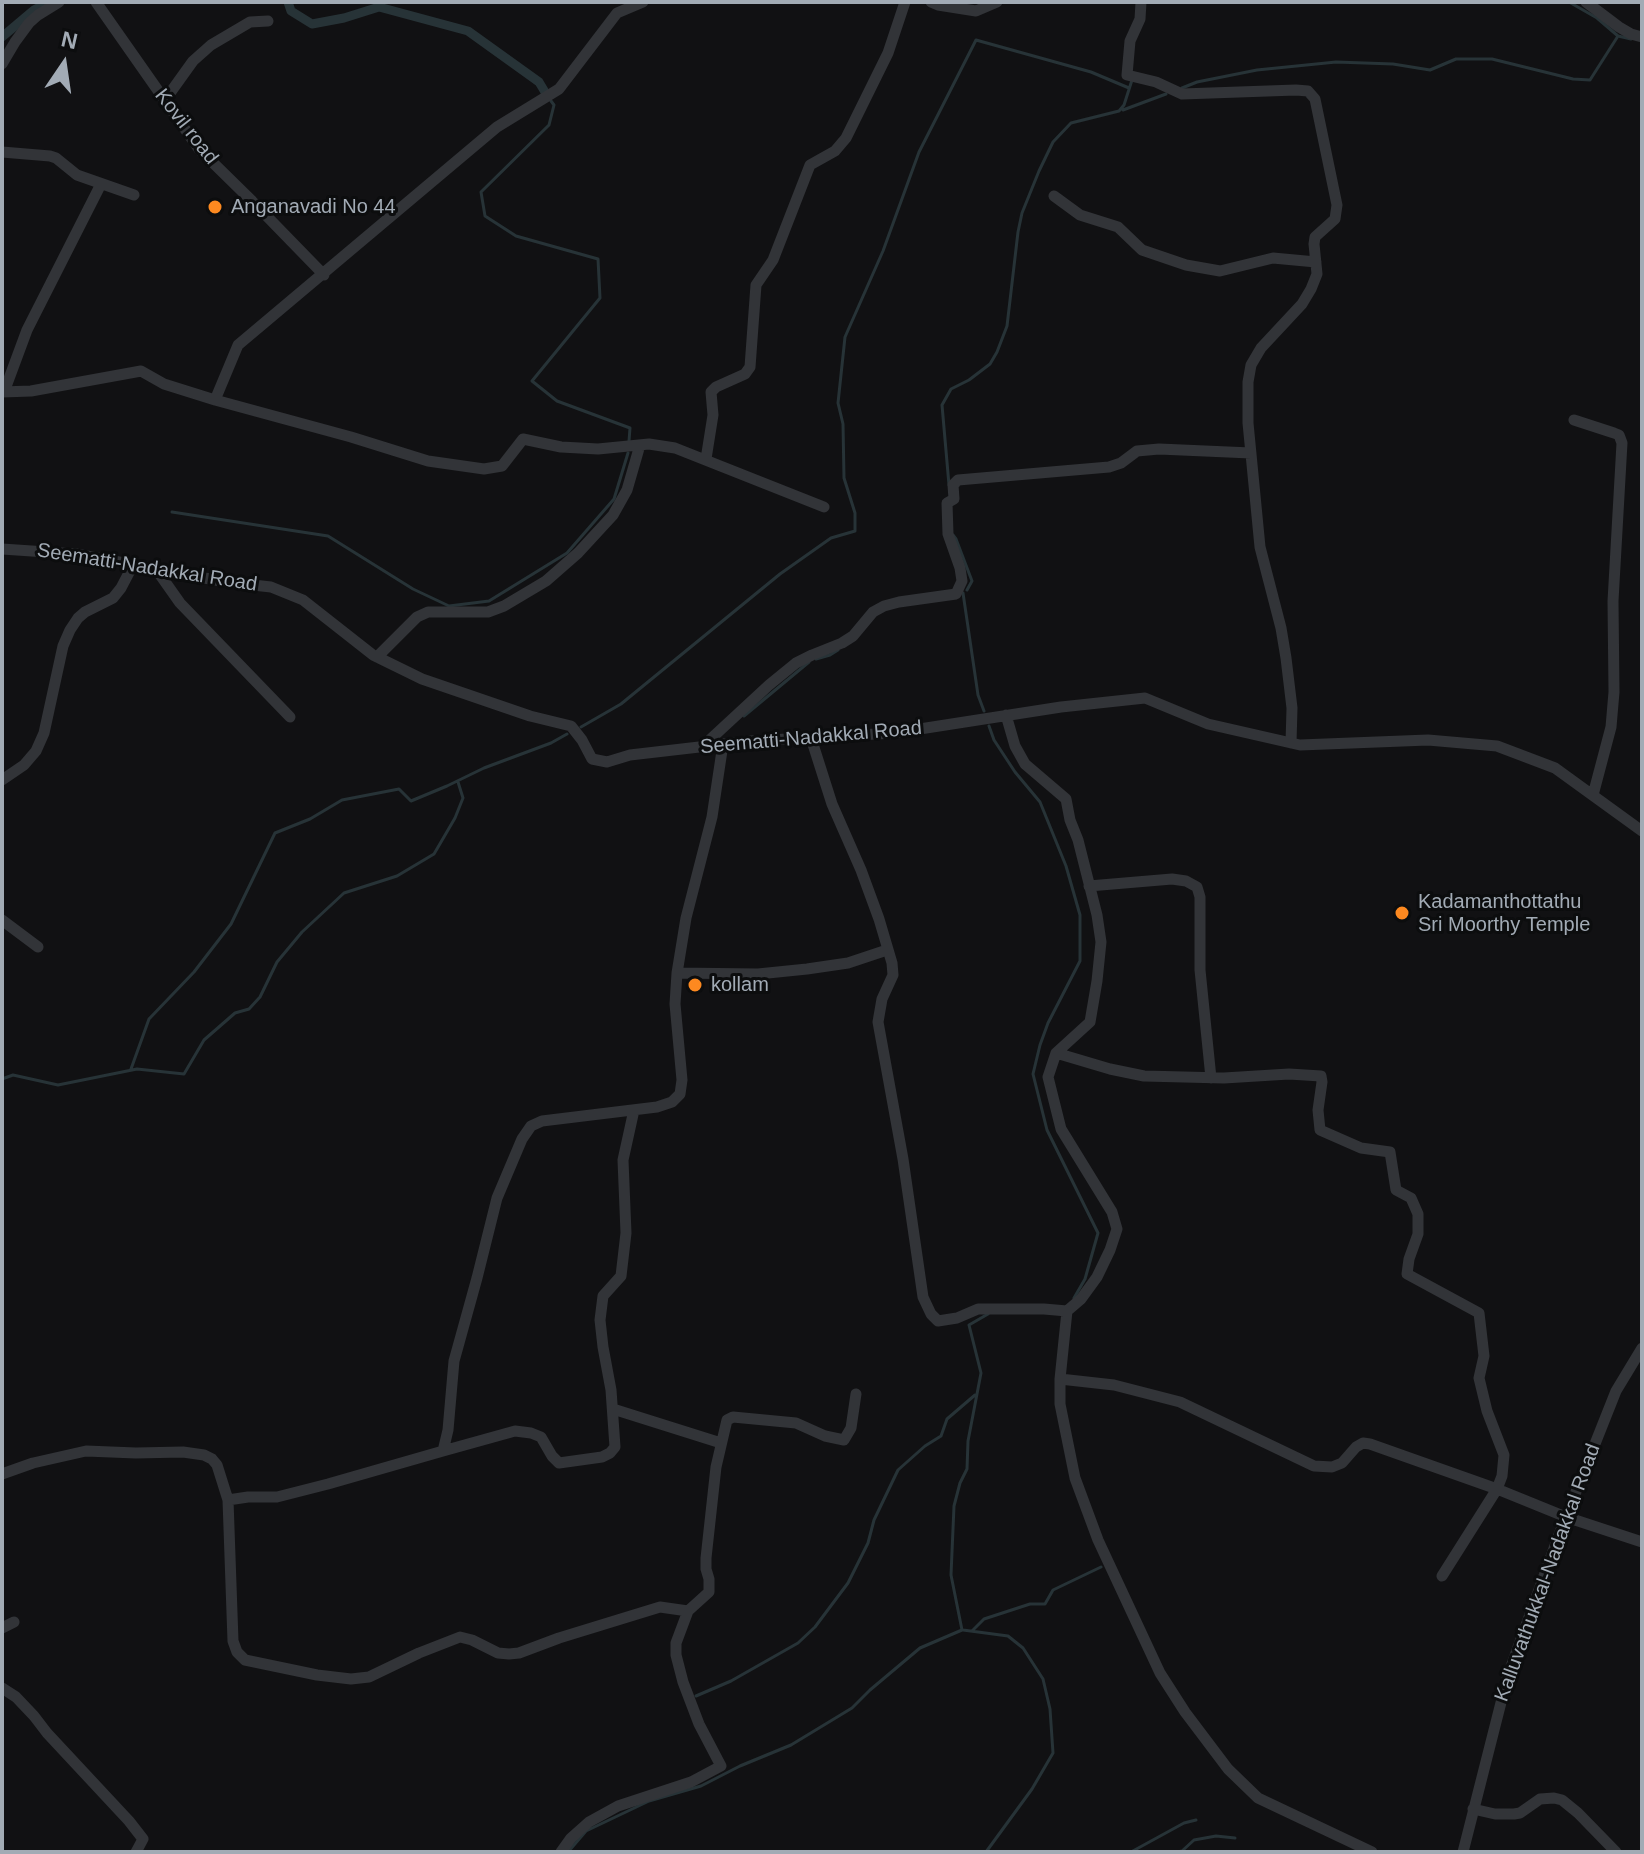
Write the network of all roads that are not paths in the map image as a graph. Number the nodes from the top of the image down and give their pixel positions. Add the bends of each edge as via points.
1 (59, 2) edge
2 (96, 2) edge
3 (643, 2) edge
4 (905, 2) edge
5 (931, 2) edge
6 (997, 2) edge
7 (1141, 2) edge
8 (1586, 2) edge
9 (268, 21) dead end
10 (1642, 37) edge
11 (2, 64) edge
12 (165, 100) junction
13 (2, 152) edge
14 (101, 184) junction
15 (134, 195) dead end
16 (1054, 196) dead end
17 (1316, 262) junction
18 (324, 275) junction
19 (3, 392) edge
20 (215, 400) junction
21 (1574, 420) dead end
22 (640, 445) junction
23 (1251, 453) junction
24 (706, 459) junction
25 (824, 507) dead end
26 (4, 549) edge
27 (2, 563) edge
28 (133, 565) junction
29 (156, 569) junction
30 (377, 657) junction
31 (1006, 715) junction
32 (290, 717) dead end
33 (811, 738) junction
34 (1291, 743) junction
35 (723, 744) junction
36 (702, 747) junction
37 (2, 780) edge
38 (1593, 795) junction
39 (1642, 831) edge
40 (1089, 886) junction
41 (2, 920) edge
42 (38, 947) dead end
43 (887, 950) junction
44 (677, 973) junction
45 (1056, 1053) junction
46 (1211, 1078) junction
47 (634, 1110) junction
48 (1067, 1311) junction
49 (1642, 1348) edge
50 (1060, 1379) junction
51 (856, 1394) dead end
52 (613, 1409) junction
53 (721, 1443) junction
54 (443, 1451) junction
55 (2, 1474) edge
56 (1497, 1489) junction
57 (228, 1500) junction
58 (1566, 1517) junction
59 (1642, 1542) edge
60 (1442, 1576) dead end
61 (688, 1611) junction
62 (14, 1622) dead end
63 (2, 1628) edge
64 (2, 1688) edge
65 (1473, 1809) junction
66 (136, 1852) edge
67 (561, 1852) edge
68 (1372, 1852) edge
69 (1463, 1852) edge
70 (1616, 1852) edge

1 - 11 street via 29,23
2 - 12 street, Kovil road
3 - 18 street via 617,13 559,89 497,127
4 - 24 street via 888,53 846,138 810,165 773,260 756,285 750,367 711,392
5 - 6 street via 976,11
7 - 17 street via 1129,47 1129,77 1182,94 1303,90 1315,99 1337,205 1335,219 1315,237
8 - 10 street
9 - 12 street via 250,22 211,45
12 - 18 street, Kovil road via 199,149
13 - 14 street via 50,156
14 - 15 street
14 - 19 street via 27,330
16 - 17 street via 1080,215 1118,227 1142,250 1186,265 1220,271 1273,258
17 - 23 street via 1317,274 1302,304 1251,365
18 - 20 street via 238,345
19 - 20 street via 141,371
20 - 22 street via 428,461 484,469 502,466 523,439 598,449
21 - 38 street via 1619,435 1622,443 1612,716
22 - 24 street via 675,448
22 - 30 street via 627,490 613,515 546,581 488,612 428,612
23 - 34 street via 1260,547 1286,658
23 - 36 street via 1137,451 1109,467 958,480 954,499 947,503 948,534 962,581 956,594 899,602 873,612 853,636 787,670
24 - 25 street
26 - 27 street
26 - 28 street, Seematti-Nadakkal Road
28 - 29 street, Seematti-Nadakkal Road
28 - 37 street via 113,598 85,612 70,630 36,751
29 - 30 street, Seematti-Nadakkal Road via 271,587 303,600
29 - 32 street via 180,603
30 - 36 street, Seematti-Nadakkal Road via 422,679 571,726 592,759 607,762
31 - 33 street, Seematti-Nadakkal Road via 894,733
31 - 34 street, Seematti-Nadakkal Road via 1145,698 1208,724
31 - 40 street via 1025,764 1066,799
33 - 35 street, Seematti-Nadakkal Road
33 - 43 street
34 - 38 street, Seematti-Nadakkal Road via 1428,740 1497,746 1555,768
35 - 36 street, Seematti-Nadakkal Road
35 - 44 street
38 - 39 street, Seematti-Nadakkal Road
40 - 45 street via 1101,942 1090,1022
40 - 46 street via 1172,879 1197,887
41 - 42 street
43 - 44 street via 807,969
43 - 48 street via 893,975 878,1022 923,1297 931,1314 938,1321 978,1309
44 - 47 street via 680,1094 672,1102
45 - 46 street via 1144,1076
45 - 48 street via 1048,1077 1061,1129 1117,1229 1097,1277
46 - 56 street via 1321,1076 1320,1130 1361,1148 1390,1152 1396,1190 1411,1198 1418,1214 1407,1274 1479,1313 1484,1356 1479,1378 1504,1455
47 - 52 street via 623,1160 626,1233 621,1276 603,1296 600,1320
47 - 54 street via 542,1121 522,1139 497,1198 454,1361
48 - 50 street
49 - 58 street, Kalluvathukkal-Nadakkal Road via 1616,1391
50 - 56 street via 1114,1385 1180,1402 1314,1466 1342,1463 1363,1443
50 - 68 street via 1075,1478 1098,1540 1160,1673 1185,1712 1228,1769 1258,1798
51 - 53 street via 844,1440 796,1423 733,1417 727,1420
52 - 53 street
52 - 54 street via 615,1447 602,1457 559,1463 541,1437 515,1431
53 - 61 street via 706,1558 709,1592
54 - 57 street via 302,1492
55 - 57 street via 86,1451 183,1452 212,1459
56 - 58 street
56 - 60 street
57 - 61 street via 233,1641 245,1660 351,1679 369,1677 460,1637 498,1653 519,1653 660,1607
58 - 59 street
58 - 65 street, Kalluvathukkal-Nadakkal Road via 1508,1675
61 - 67 street via 676,1655 699,1724 721,1766 608,1811 589,1822
62 - 63 street
64 - 66 street via 129,1821 143,1839
65 - 69 street, Kalluvathukkal-Nadakkal Road
65 - 70 street via 1514,1814 1540,1799 1562,1800

